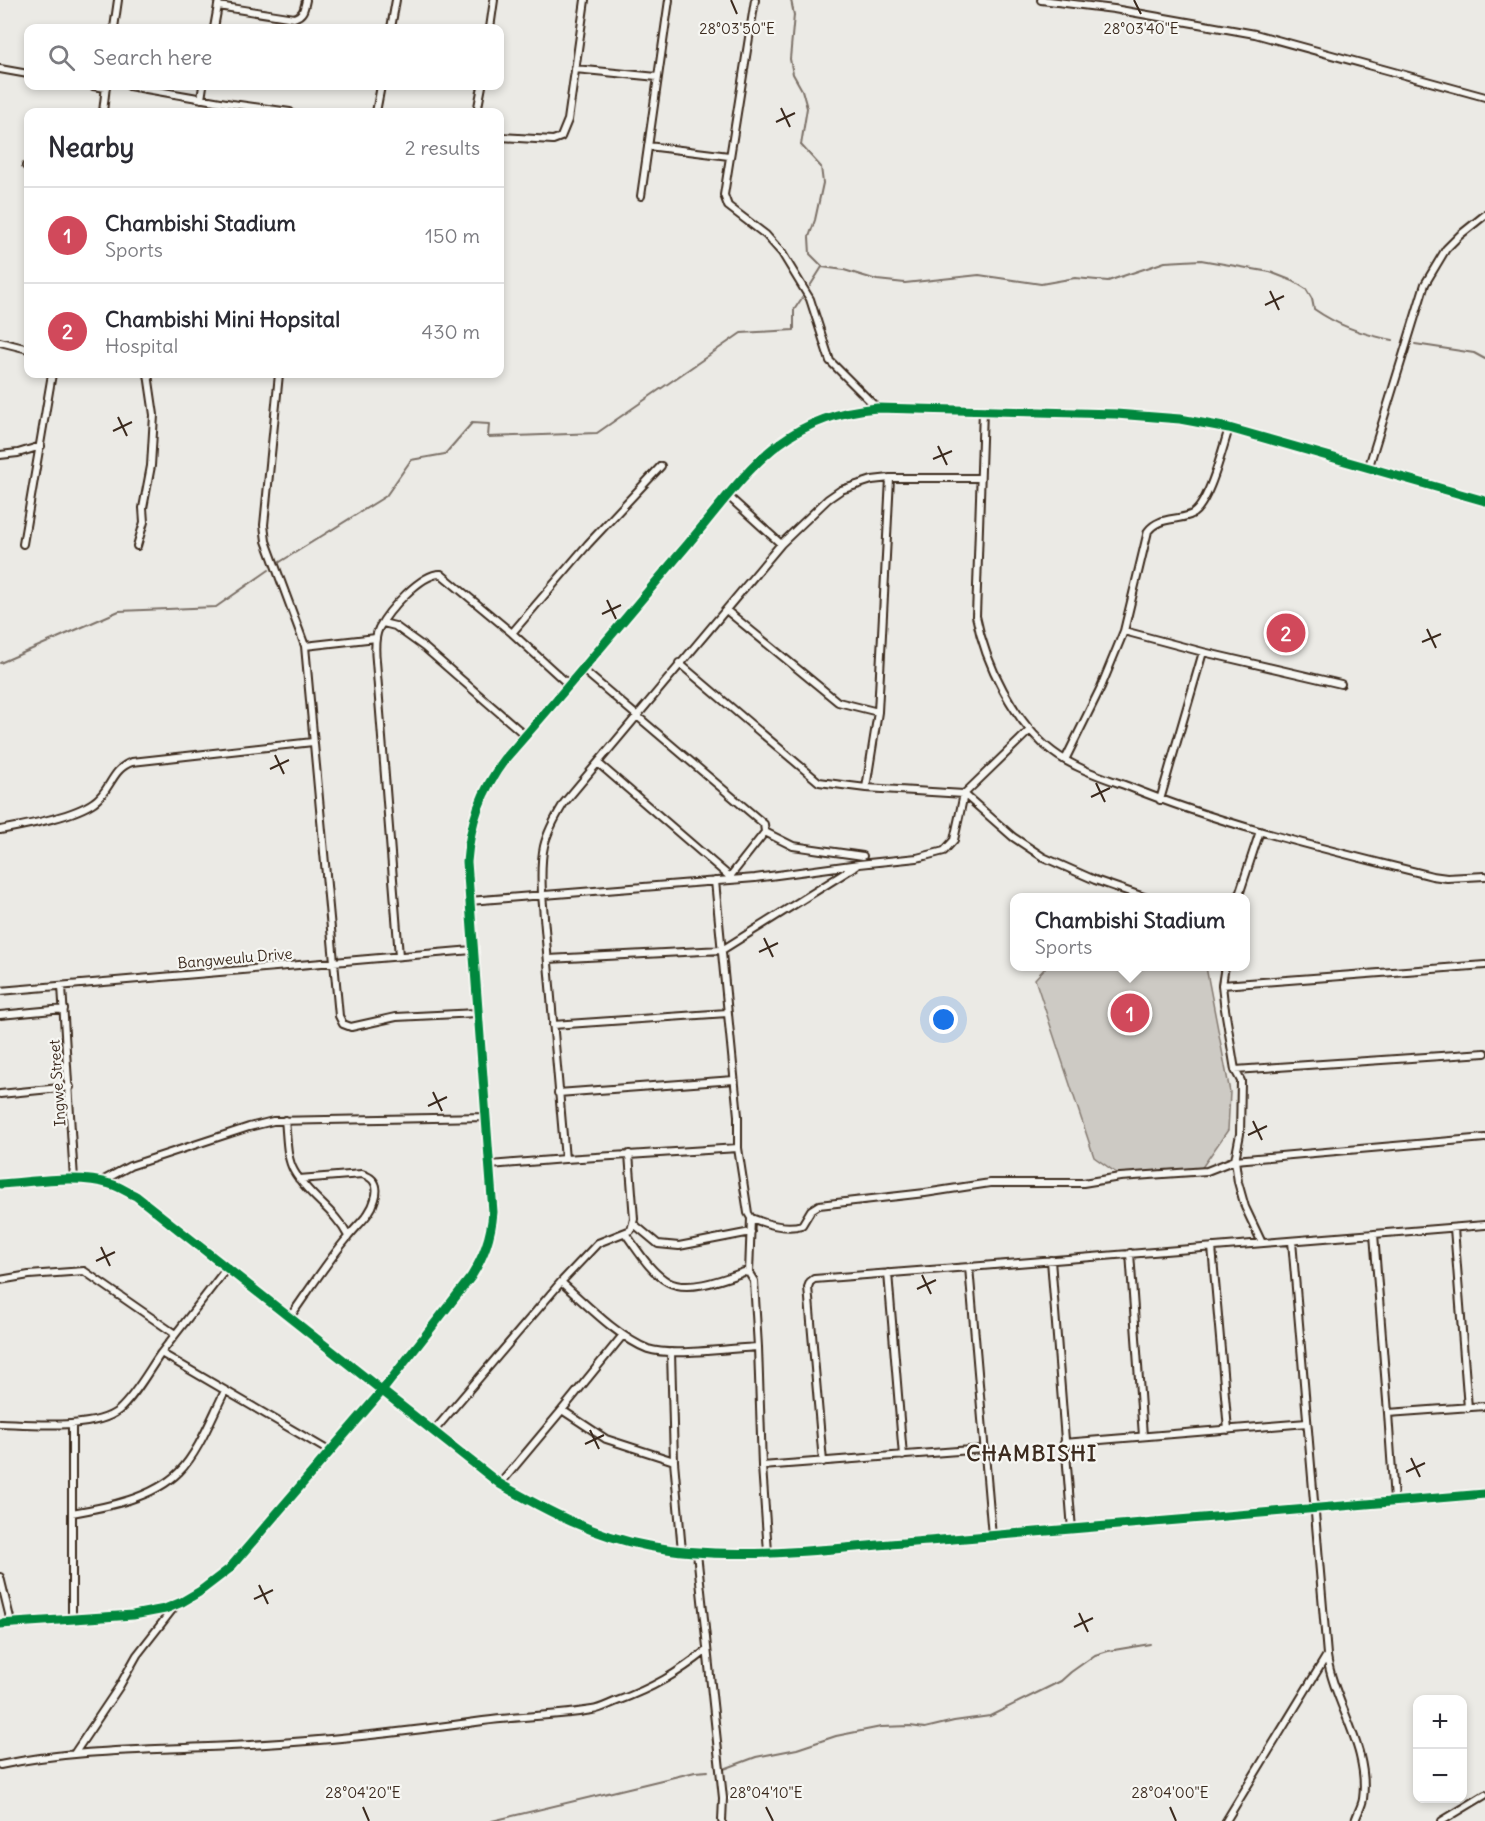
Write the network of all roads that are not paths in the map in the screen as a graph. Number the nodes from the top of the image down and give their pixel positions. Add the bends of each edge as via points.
1 (118, 0) edge
2 (306, 0) edge
3 (396, 0) edge
4 (494, 0) edge
5 (585, 0) edge
6 (669, 0) edge
7 (755, 0) edge
8 (1041, 0) edge
9 (218, 3) edge
10 (115, 24) edge
11 (215, 24) edge
12 (392, 24) edge
13 (491, 24) edge
14 (0, 69) edge
15 (575, 69) junction
16 (24, 73) edge
17 (657, 77) junction
18 (106, 90) edge
19 (151, 90) edge
20 (202, 90) edge
21 (380, 90) edge
22 (481, 90) edge
23 (1485, 97) edge
24 (201, 99) junction
25 (232, 104) junction
26 (103, 108) edge
27 (232, 108) edge
28 (261, 108) edge
29 (377, 108) edge
30 (478, 108) edge
31 (504, 138) edge
32 (648, 146) junction
33 (729, 156) junction
34 (641, 196) dead end
35 (1485, 214) edge
36 (0, 342) edge
37 (24, 348) edge
38 (51, 378) edge
39 (149, 378) edge
40 (279, 378) edge
41 (877, 408) junction
42 (983, 410) junction
43 (1229, 428) junction
44 (41, 446) junction
45 (0, 455) edge
46 (661, 466) dead end
47 (1369, 466) junction
48 (890, 478) junction
49 (980, 478) junction
50 (728, 496) junction
51 (1485, 501) edge
52 (23, 544) dead end
53 (781, 544) junction
54 (137, 546) dead end
55 (726, 610) junction
56 (383, 623) junction
57 (1124, 631) junction
58 (512, 633) junction
59 (376, 638) junction
60 (305, 646) junction
61 (1203, 652) junction
62 (680, 663) junction
63 (582, 669) junction
64 (1341, 684) dead end
65 (569, 685) junction
66 (878, 712) junction
67 (637, 714) junction
68 (1030, 730) junction
69 (526, 736) junction
70 (313, 742) junction
71 (1065, 760) junction
72 (597, 763) junction
73 (866, 788) junction
74 (964, 794) junction
75 (1160, 800) junction
76 (0, 830) edge
77 (1260, 831) junction
78 (765, 832) junction
79 (863, 856) dead end
80 (859, 864) junction
81 (1485, 876) edge
82 (729, 878) junction
83 (715, 881) junction
84 (1135, 893) edge
85 (1239, 893) edge
86 (542, 894) junction
87 (469, 901) junction
88 (722, 950) junction
89 (472, 951) junction
90 (399, 956) junction
91 (548, 959) junction
92 (335, 962) junction
93 (1485, 965) edge
94 (1224, 971) edge
95 (1222, 985) junction
96 (62, 986) junction
97 (0, 991) edge
98 (64, 1009) junction
99 (727, 1012) junction
100 (477, 1013) junction
101 (0, 1015) edge
102 (553, 1025) junction
103 (1485, 1053) edge
104 (1235, 1070) junction
105 (734, 1080) junction
106 (70, 1087) junction
107 (558, 1093) junction
108 (0, 1094) edge
109 (486, 1117) junction
110 (285, 1120) junction
111 (1485, 1138) edge
112 (738, 1148) junction
113 (629, 1154) junction
114 (565, 1159) junction
115 (1235, 1160) junction
116 (490, 1165) junction
117 (74, 1179) junction
118 (299, 1179) junction
119 (102, 1181) junction
120 (0, 1184) edge
121 (751, 1218) junction
122 (634, 1224) junction
123 (1485, 1226) edge
124 (1455, 1228) junction
125 (751, 1232) junction
126 (625, 1233) junction
127 (1374, 1234) junction
128 (348, 1236) junction
129 (1292, 1241) junction
130 (1262, 1243) junction
131 (1212, 1247) junction
132 (1130, 1253) junction
133 (1051, 1260) junction
134 (969, 1267) junction
135 (226, 1269) junction
136 (750, 1273) junction
137 (888, 1274) junction
138 (0, 1280) edge
139 (561, 1282) junction
140 (290, 1317) junction
141 (175, 1334) junction
142 (623, 1335) junction
143 (758, 1347) junction
144 (671, 1352) junction
145 (161, 1353) junction
146 (225, 1391) junction
147 (382, 1391) junction
148 (1485, 1407) edge
149 (1468, 1408) junction
150 (562, 1410) junction
151 (1388, 1413) junction
152 (0, 1423) edge
153 (1307, 1423) junction
154 (72, 1425) junction
155 (1228, 1430) junction
156 (433, 1432) junction
157 (1143, 1436) junction
158 (1064, 1443) junction
159 (984, 1449) junction
160 (329, 1451) junction
161 (903, 1456) junction
162 (674, 1461) junction
163 (823, 1462) junction
164 (762, 1466) junction
165 (500, 1484) junction
166 (1485, 1494) edge
167 (1394, 1501) junction
168 (1314, 1509) junction
169 (72, 1513) junction
170 (1072, 1530) junction
171 (992, 1536) junction
172 (682, 1551) junction
173 (768, 1552) junction
174 (697, 1553) junction
175 (0, 1577) edge
176 (176, 1605) junction
177 (72, 1618) junction
178 (12, 1623) junction
179 (0, 1624) edge
180 (707, 1650) junction
181 (1327, 1655) junction
182 (74, 1754) junction
183 (0, 1765) edge
184 (1485, 1796) edge
185 (722, 1821) edge
186 (1226, 1821) edge
187 (1355, 1821) edge
188 (1442, 1821) edge

1 - 10 street
2 - 9 street via 304,11 294,18
3 - 12 street
4 - 13 street
5 - 15 street
6 - 17 street
7 - 33 street
8 - 23 street via 1255,34
9 - 11 street
14 - 16 street
15 - 17 street
15 - 31 street via 568,120 561,137
17 - 32 street
18 - 26 street
19 - 24 street
20 - 24 street
21 - 29 street
22 - 30 street
24 - 25 street
25 - 27 street
25 - 28 street
32 - 33 street
32 - 34 street
33 - 41 street via 724,195 728,206 766,235 782,253 810,299 830,361
35 - 47 street via 1446,249 1425,284
36 - 37 street
38 - 44 street
39 - 54 street via 154,415 152,466
40 - 60 street via 264,525 266,541
41 - 42 street
41 - 50 street via 850,411 801,430 767,453
42 - 43 street via 1151,416
42 - 49 street
43 - 47 street
43 - 57 street via 1198,511 1153,524 1148,531
44 - 45 street
44 - 52 street
46 - 58 street
47 - 51 street
48 - 49 street
48 - 53 street via 841,490
48 - 66 street
49 - 68 street via 975,601 979,630 998,680
50 - 53 street
50 - 63 street
53 - 55 street
55 - 62 street
55 - 66 street via 837,702
56 - 58 street via 404,596 430,576 441,574
56 - 59 street
56 - 69 street via 424,647
57 - 61 street
57 - 71 street
58 - 65 street
59 - 60 street
59 - 90 street
60 - 70 street
61 - 64 street
61 - 75 street
62 - 67 street
62 - 73 street via 819,782
63 - 65 street
63 - 67 street
65 - 69 street
66 - 73 street
67 - 72 street
67 - 78 street via 764,824
68 - 71 street
68 - 74 street
69 - 87 street via 494,775 477,807 467,862
70 - 76 street via 132,762 115,772 101,796 91,804 47,820
70 - 92 street
71 - 75 street
72 - 82 street
72 - 86 street via 564,803 548,831 541,856
73 - 74 street
74 - 80 street via 954,840 944,851
74 - 84 street via 1013,837 1043,857
75 - 77 street
77 - 81 street via 1432,876
77 - 85 street
78 - 79 street via 793,846
78 - 82 street
80 - 82 street
80 - 88 street
82 - 83 street
83 - 86 street
83 - 88 street
86 - 87 street
86 - 91 street
87 - 89 street
88 - 91 street
88 - 99 street
89 - 90 street, Bangweulu Drive
89 - 100 street
90 - 92 street, Bangweulu Drive
91 - 102 street
92 - 96 street, Bangweulu Drive
92 - 100 street via 339,1016 351,1027 396,1017
93 - 95 street
94 - 95 street
95 - 104 street
96 - 97 street, Bangweulu Drive
96 - 98 street, Ingwe Street
98 - 101 street
98 - 106 street, Ingwe Street
99 - 102 street
99 - 105 street
100 - 109 street
102 - 107 street
103 - 104 street
104 - 115 street via 1241,1082 1241,1102
105 - 107 street
105 - 112 street
106 - 108 street
106 - 117 street, Ingwe Street
107 - 114 street
109 - 110 street
109 - 116 street
110 - 118 street via 291,1162
110 - 119 street via 249,1127 130,1166
111 - 115 street
112 - 113 street
112 - 121 street
113 - 114 street
113 - 122 street
114 - 116 street
115 - 121 street via 1207,1171 1083,1183 975,1184 819,1205 801,1225 794,1227
115 - 130 street via 1240,1194
116 - 147 street via 492,1229 481,1261
117 - 119 street
117 - 120 street
118 - 128 street via 340,1221
118 - 128 street via 362,1174 375,1181 373,1207
119 - 135 street via 136,1197
121 - 125 street
122 - 125 street via 658,1244 679,1246
122 - 126 street
123 - 124 street
124 - 127 street
124 - 149 street
125 - 136 street
126 - 136 street via 651,1268 670,1284 706,1284
126 - 139 street via 598,1243
127 - 129 street
127 - 151 street
128 - 140 street
129 - 130 street
129 - 153 street
130 - 131 street
131 - 132 street
131 - 155 street
132 - 133 street
132 - 157 street
133 - 134 street
133 - 158 street
134 - 137 street
134 - 159 street
135 - 140 street
135 - 141 street
136 - 143 street
137 - 161 street
137 - 163 street via 813,1279 808,1287
138 - 141 street via 84,1271
139 - 142 street
139 - 156 street
140 - 147 street
141 - 145 street
142 - 144 street via 649,1349
142 - 150 street
143 - 144 street
143 - 164 street
144 - 162 street
145 - 146 street
145 - 154 street via 119,1410
146 - 160 street
146 - 169 street via 179,1472 115,1506
147 - 156 street
147 - 160 street
148 - 149 street
149 - 151 street
150 - 162 street via 606,1439
150 - 165 street
151 - 167 street
152 - 154 street
153 - 155 street
153 - 168 street
154 - 169 street
155 - 157 street
156 - 165 street
157 - 158 street
158 - 170 street
159 - 161 street
159 - 171 street
160 - 176 street via 229,1569
161 - 163 street
162 - 172 street
163 - 164 street
164 - 173 street
165 - 172 street via 578,1526 646,1546
166 - 167 street
167 - 168 street
168 - 170 street
168 - 181 street
169 - 177 street
170 - 171 street
171 - 173 street
172 - 174 street
173 - 174 street
174 - 180 street
175 - 178 street
176 - 177 street via 133,1614
176 - 182 street via 137,1655
177 - 178 street
178 - 179 street
180 - 182 street via 677,1673 594,1710 322,1741
180 - 185 street via 723,1798
181 - 186 street
181 - 187 street via 1329,1673 1358,1745 1363,1800
182 - 183 street
184 - 188 street

